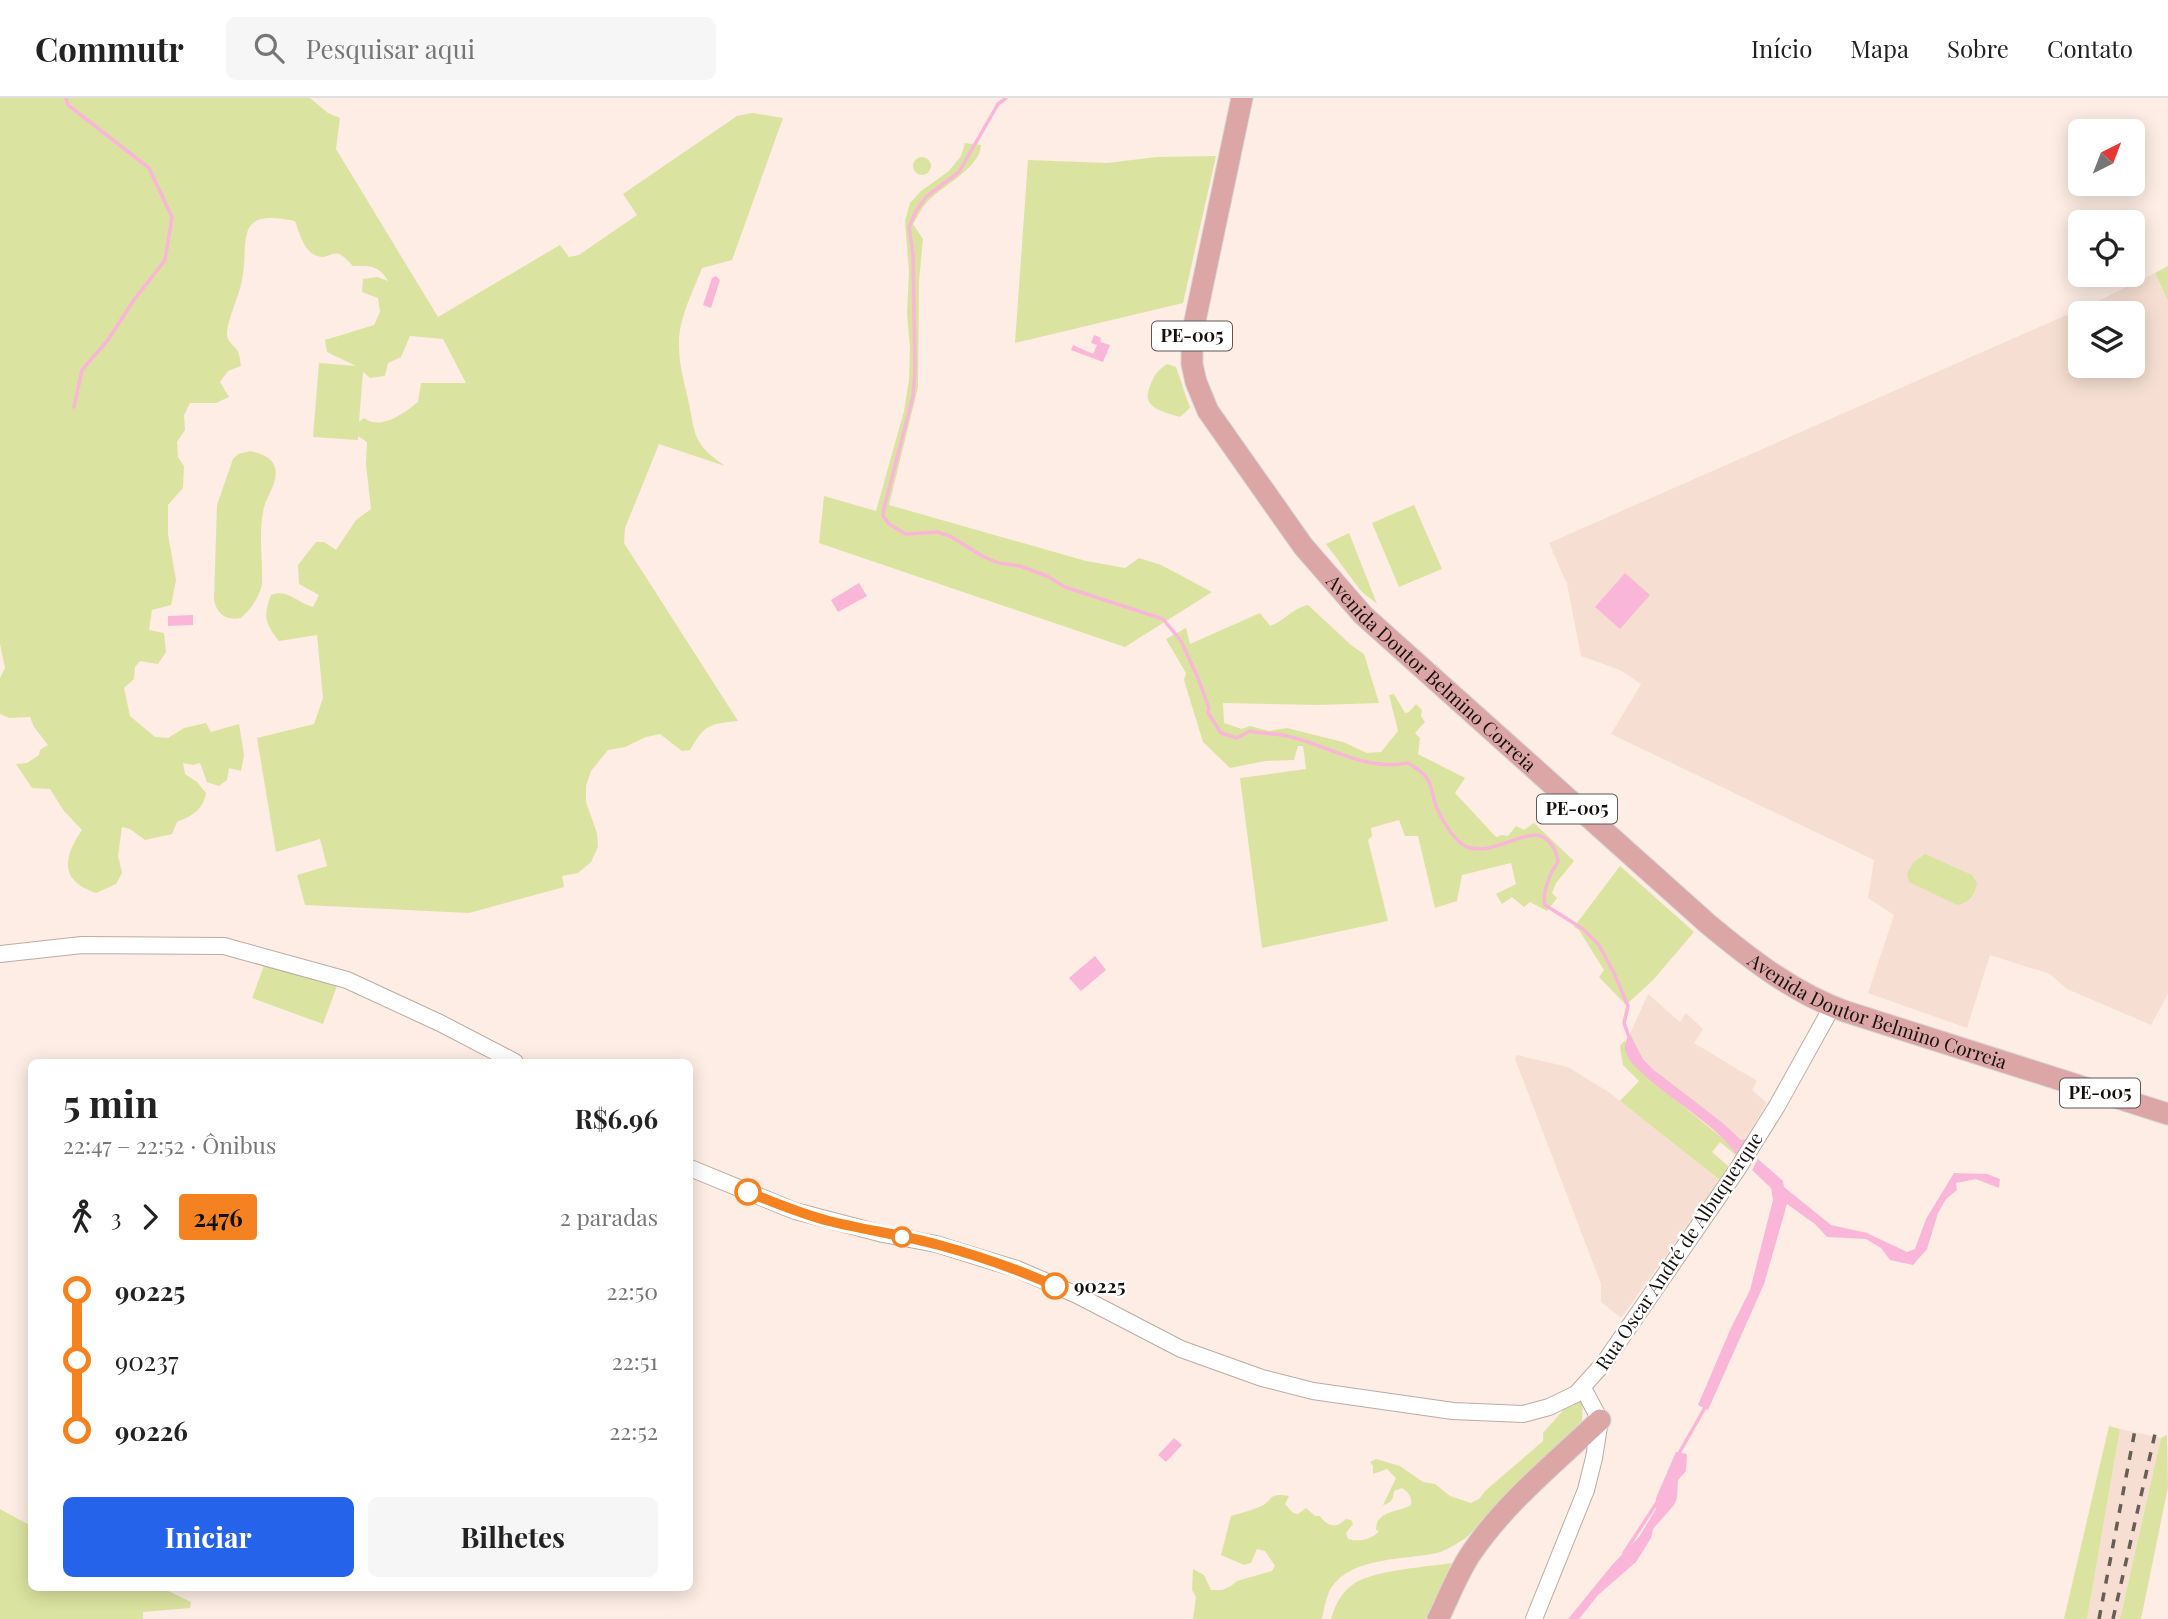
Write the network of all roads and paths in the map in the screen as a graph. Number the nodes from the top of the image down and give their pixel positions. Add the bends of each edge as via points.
1 (1242, 98) edge
2 (0, 954) edge
3 (1832, 1007) junction
4 (509, 1059) edge
5 (2168, 1114) edge
6 (693, 1169) edge
7 (1583, 1388) junction
8 (1600, 1420) junction
9 (1438, 1619) edge
10 (1534, 1619) edge

1 - 3 main road, Avenida Doutor Belmino Correia / PE-005 via 1192,335 1192,364 1208,411 1303,546 1370,623 1708,924 1774,974
2 - 4 street via 82,945 224,946 347,980
3 - 5 main road, Avenida Doutor Belmino Correia / PE-005
3 - 7 street, Rua Oscar André de Albuquerque via 1737,1170
6 - 7 street via 795,1211 936,1244 1017,1269 1181,1349 1300,1388 1453,1411 1523,1414 1549,1407
7 - 8 street, Rua Oscar André de Albuquerque
8 - 9 main road via 1491,1528 1471,1553
8 - 10 street via 1586,1490

